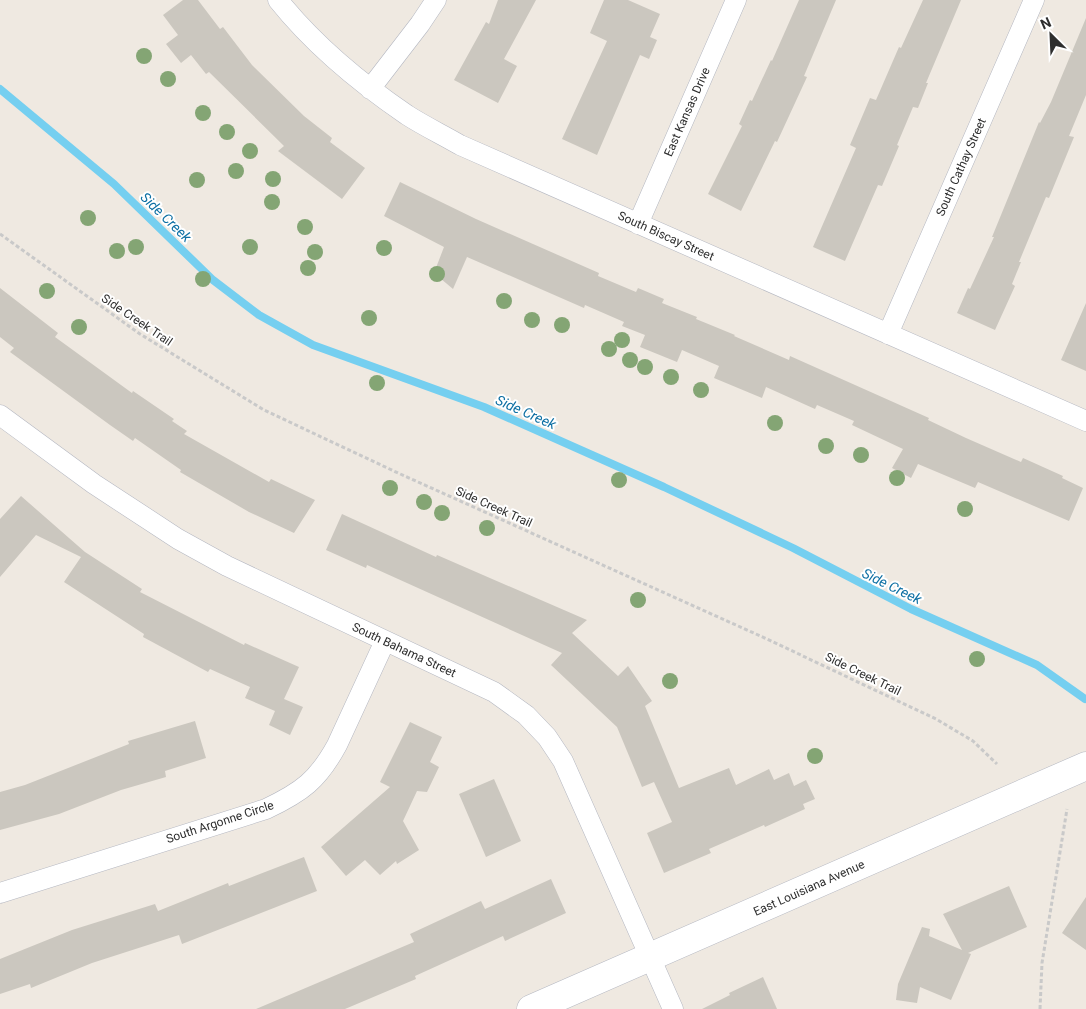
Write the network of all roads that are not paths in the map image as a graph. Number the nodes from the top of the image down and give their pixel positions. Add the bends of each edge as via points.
1 (278, 0) edge
2 (436, 0) edge
3 (736, 0) edge
4 (1034, 0) edge
5 (370, 89) junction
6 (638, 224) junction
7 (888, 334) junction
8 (1, 420) edge
9 (1086, 421) edge
10 (385, 641) junction
11 (1086, 766) edge
12 (0, 893) edge
13 (651, 958) junction
14 (531, 1009) edge
15 (673, 1009) edge

1 - 5 street, South Biscay Street via 326,52
2 - 5 street
3 - 6 street, East Kansas Drive
4 - 7 street, South Cathay Street
5 - 6 street, South Biscay Street via 460,145
6 - 7 street, South Biscay Street
7 - 9 street, South Biscay Street
8 - 10 street, South Bahama Street via 178,539 252,579
10 - 12 street, South Argonne Circle via 328,762 293,796 266,809
10 - 13 street, South Bahama Street via 494,692 526,715 546,737 563,761
11 - 13 street, East Louisiana Avenue
13 - 14 street, East Louisiana Avenue
13 - 15 street, South Bahama Street

